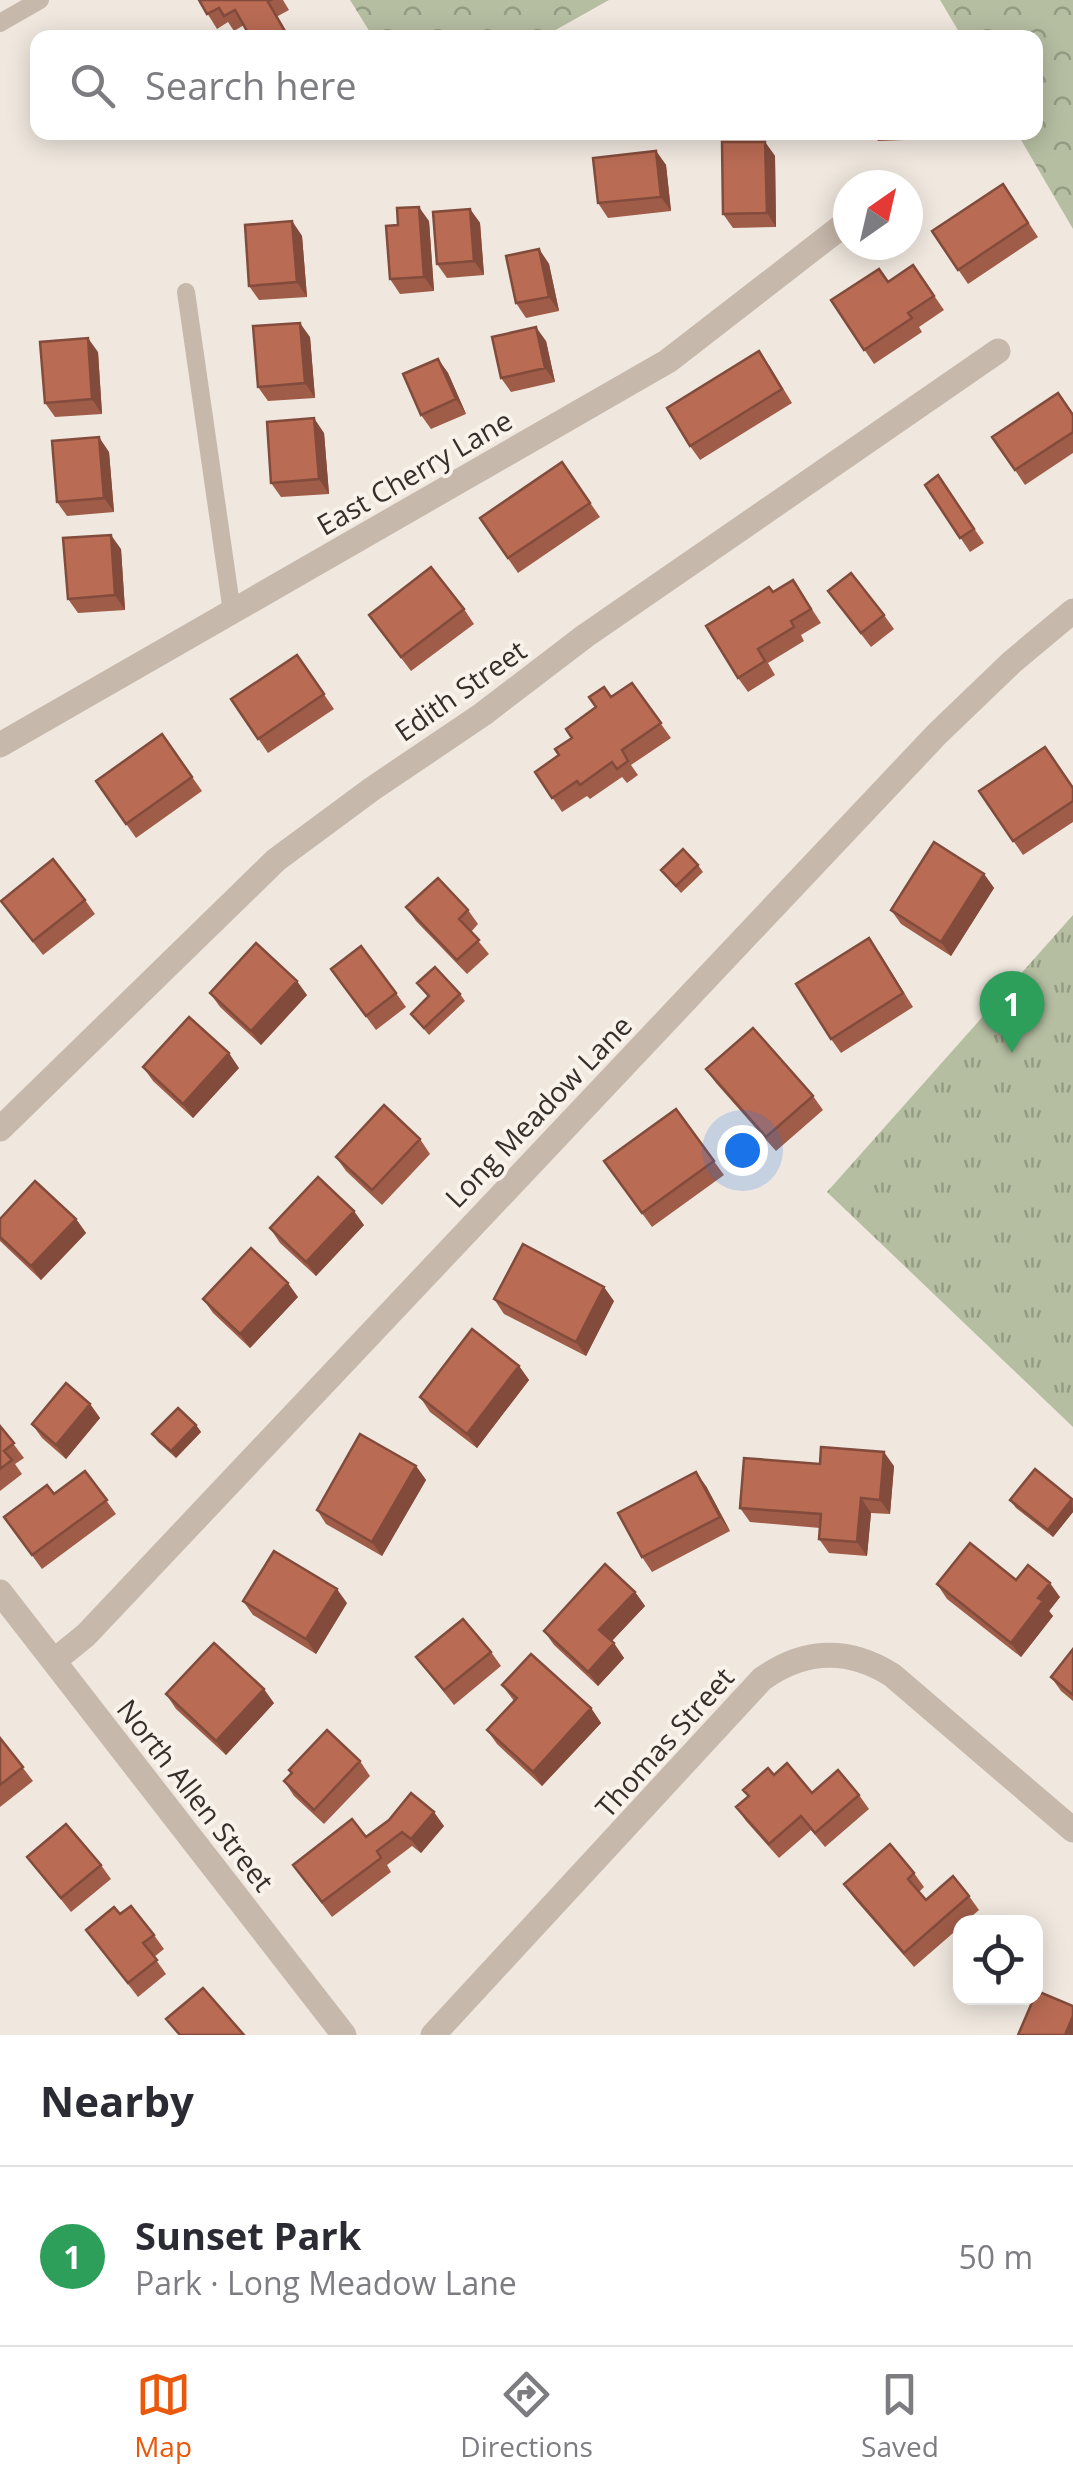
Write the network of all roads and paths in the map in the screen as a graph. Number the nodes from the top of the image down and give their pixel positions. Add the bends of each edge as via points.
1 (40, 0) edge
2 (0, 23) edge
3 (833, 233) edge
4 (186, 292) dead end
5 (998, 352) dead end
6 (1073, 610) edge
7 (232, 612) junction
8 (0, 745) edge
9 (0, 1129) edge
10 (0, 1592) edge
11 (54, 1661) junction
12 (1073, 1830) edge
13 (344, 2035) edge
14 (433, 2035) edge

1 - 2 lane
3 - 7 street, East Cherry Lane via 668,362
4 - 7 lane
5 - 9 street, Edith Street via 585,636 276,860
6 - 11 street, Long Meadow Lane via 937,734
7 - 8 street, East Cherry Lane
10 - 11 street, North Allen Street
11 - 13 street, North Allen Street
12 - 14 street, Thomas Street via 892,1675 875,1664 818,1654 762,1679

